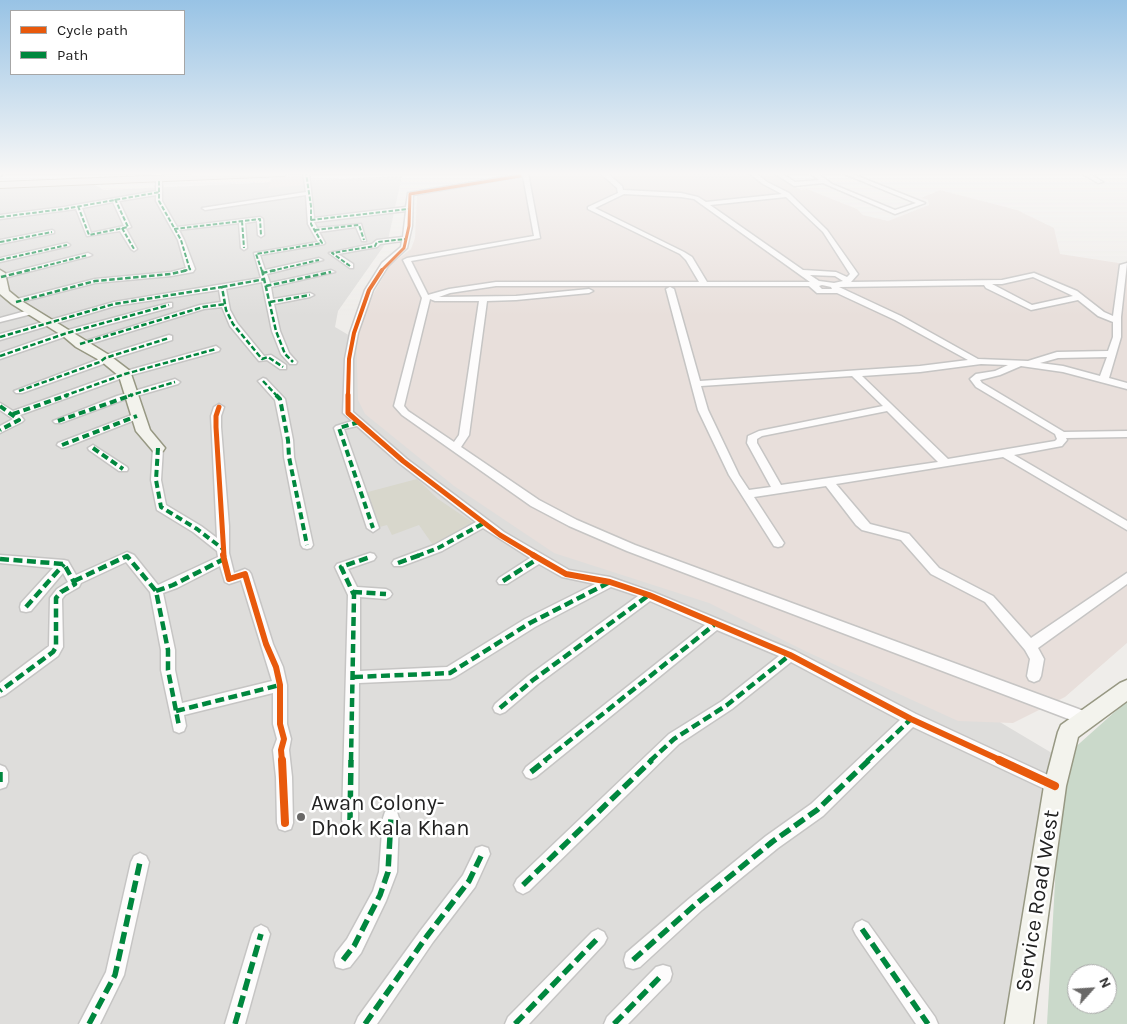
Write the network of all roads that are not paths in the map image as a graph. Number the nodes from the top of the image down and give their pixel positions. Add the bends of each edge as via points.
1 (311, 220) edge
2 (84, 221) edge
3 (123, 221) edge
4 (170, 221) edge
5 (242, 221) joint
6 (260, 221) edge
7 (409, 221) edge
8 (535, 221) edge
9 (616, 221) edge
10 (729, 221) edge
11 (815, 221) edge
12 (125, 227) junction
13 (174, 229) junction
14 (315, 230) junction
15 (52, 232) dead end
16 (261, 235) dead end
17 (406, 239) junction
18 (364, 240) dead end
19 (0, 242) edge
20 (67, 245) dead end
21 (244, 248) dead end
22 (134, 249) dead end
23 (88, 255) dead end
24 (0, 260) edge
25 (319, 260) dead end
26 (1124, 265) dead end
27 (350, 266) dead end
28 (331, 272) dead end
29 (802, 272) junction
30 (1, 275) edge
31 (264, 280) junction
32 (848, 280) junction
33 (985, 281) junction
34 (704, 284) junction
35 (817, 286) junction
36 (222, 287) junction
37 (836, 288) junction
38 (670, 289) junction
39 (310, 295) dead end
40 (1080, 297) junction
41 (426, 298) junction
42 (482, 299) junction
43 (16, 302) junction
44 (270, 302) junction
45 (226, 304) junction
46 (169, 305) dead end
47 (33, 311) junction
48 (0, 320) edge
49 (1118, 320) junction
50 (51, 323) junction
51 (66, 333) junction
52 (0, 337) edge
53 (170, 338) dead end
54 (80, 344) junction
55 (216, 349) dead end
56 (1112, 354) junction
57 (0, 356) edge
58 (105, 358) junction
59 (293, 362) dead end
60 (976, 362) junction
61 (1018, 364) junction
62 (1029, 364) junction
63 (283, 367) dead end
64 (854, 373) junction
65 (125, 374) junction
66 (1104, 379) junction
67 (263, 381) dead end
68 (175, 382) dead end
69 (695, 384) junction
70 (1127, 386) edge
71 (19, 391) dead end
72 (131, 394) junction
73 (0, 406) edge
74 (219, 407) dead end
75 (888, 408) junction
76 (13, 414) junction
77 (137, 416) junction
78 (58, 420) dead end
79 (359, 422) junction
80 (0, 430) edge
81 (1127, 434) edge
82 (1062, 435) junction
83 (62, 445) dead end
84 (93, 448) dead end
85 (158, 448) joint
86 (455, 448) junction
87 (1006, 454) junction
88 (946, 462) junction
89 (123, 469) dead end
90 (828, 481) junction
91 (778, 489) junction
92 (746, 494) junction
93 (484, 523) junction
94 (1127, 526) edge
95 (373, 528) dead end
96 (778, 543) dead end
97 (307, 545) dead end
98 (224, 554) junction
99 (370, 557) dead end
100 (539, 558) junction
101 (0, 559) edge
102 (398, 563) dead end
103 (64, 564) junction
104 (1127, 578) edge
105 (74, 581) junction
106 (503, 581) dead end
107 (610, 582) junction
108 (156, 591) junction
109 (353, 592) junction
110 (386, 594) dead end
111 (649, 596) junction
112 (26, 607) dead end
113 (714, 625) junction
114 (1030, 646) junction
115 (790, 655) junction
116 (1034, 676) dead end
117 (354, 677) junction
118 (280, 685) junction
119 (1127, 689) edge
120 (0, 691) edge
121 (500, 708) dead end
122 (176, 710) junction
123 (911, 719) junction
124 (1087, 719) junction
125 (179, 726) dead end
126 (0, 772) edge
127 (531, 772) dead end
128 (0, 782) edge
129 (1055, 786) junction
130 (390, 818) dead end
131 (350, 820) dead end
132 (285, 823) dead end
133 (482, 854) dead end
134 (140, 862) dead end
135 (523, 885) dead end
136 (862, 929) dead end
137 (261, 934) dead end
138 (598, 938) dead end
139 (343, 960) dead end
140 (633, 960) dead end
141 (663, 974) dead end
142 (89, 1024) edge
143 (235, 1024) edge
144 (366, 1024) edge
145 (515, 1024) edge
146 (614, 1024) edge
147 (928, 1024) edge
148 (1019, 1024) edge

1 - 14 street
2 - 12 street via 89,235
3 - 12 street
4 - 13 street
5 - 13 street
5 - 21 street
6 - 16 street
7 - 17 street
8 - 41 street via 538,237 407,260
9 - 34 street via 682,253
10 - 29 street
11 - 32 street via 852,268 854,274
12 - 22 street
13 - 43 street via 191,269 95,281
14 - 18 street via 359,225
14 - 31 street via 322,243 256,254
15 - 19 street
17 - 27 street via 332,253
17 - 79 street via 404,248 386,265 369,290 354,333 349,359 348,413
20 - 24 street
23 - 30 street
25 - 31 street
26 - 49 street
28 - 31 street
29 - 32 street via 836,274
29 - 35 street
30 - 43 street via 4,292
31 - 36 street
31 - 44 street
32 - 37 street
33 - 37 street
33 - 40 street via 1002,282 1034,275
33 - 40 street via 1031,308
34 - 35 street
34 - 41 street via 496,284
35 - 37 street via 828,283
35 - 38 street
36 - 45 street
36 - 50 street via 128,301
37 - 60 street
38 - 42 street
38 - 69 street
39 - 44 street
40 - 49 street via 1101,314
41 - 42 street
41 - 86 street via 399,406
42 - 86 street via 464,435
43 - 47 street
44 - 59 street via 276,331 285,354
45 - 54 street via 203,307
45 - 63 street via 233,324 262,359 268,357
46 - 51 street
47 - 48 street
47 - 50 street
49 - 56 street via 1118,337
50 - 51 street
50 - 52 street
51 - 54 street
51 - 57 street
53 - 58 street
54 - 58 street
55 - 65 street
56 - 62 street via 1057,355
56 - 66 street
58 - 65 street
58 - 71 street
60 - 61 street
60 - 64 street
61 - 62 street
61 - 82 street via 975,379
62 - 66 street
64 - 69 street
64 - 75 street
65 - 72 street
65 - 76 street
66 - 70 street
67 - 97 street via 280,398
68 - 72 street
69 - 92 street via 716,440
72 - 77 street
72 - 78 street
73 - 76 street
74 - 98 street via 216,427
75 - 88 street
75 - 91 street via 752,438
76 - 80 street via 19,420
77 - 83 street
77 - 85 street via 143,432
79 - 93 street via 403,461
79 - 95 street via 340,428
81 - 82 street
82 - 87 street via 1058,444
84 - 89 street
85 - 98 street via 156,480 161,507 197,529
86 - 124 street via 535,503 573,524
87 - 88 street
87 - 94 street
88 - 90 street
90 - 91 street
90 - 114 street via 866,527 905,537 935,571 989,599
91 - 92 street
92 - 96 street
93 - 100 street
93 - 102 street via 438,548
98 - 108 street via 173,585
98 - 118 street via 229,579 246,574
99 - 109 street via 342,565
100 - 106 street
100 - 107 street via 566,574
101 - 103 street
103 - 105 street
103 - 112 street
104 - 114 street
105 - 108 street via 127,556
105 - 120 street via 74,586 56,598 56,647 53,652
107 - 111 street
107 - 117 street via 530,623 450,674
108 - 122 street
109 - 110 street
109 - 117 street
111 - 113 street
111 - 121 street via 533,680
113 - 115 street
113 - 127 street
114 - 116 street via 1037,659
115 - 123 street
115 - 135 street via 727,706 674,739
117 - 131 street
118 - 122 street
118 - 132 street
119 - 124 street, Service Road West
122 - 125 street
123 - 129 street
123 - 140 street via 817,810 772,842
124 - 129 street, Service Road West via 1069,732
126 - 128 street
129 - 148 street, Service Road West
130 - 139 street via 388,872 354,946
133 - 144 street via 469,881
134 - 142 street via 115,975
136 - 147 street
137 - 143 street
138 - 145 street
141 - 146 street

